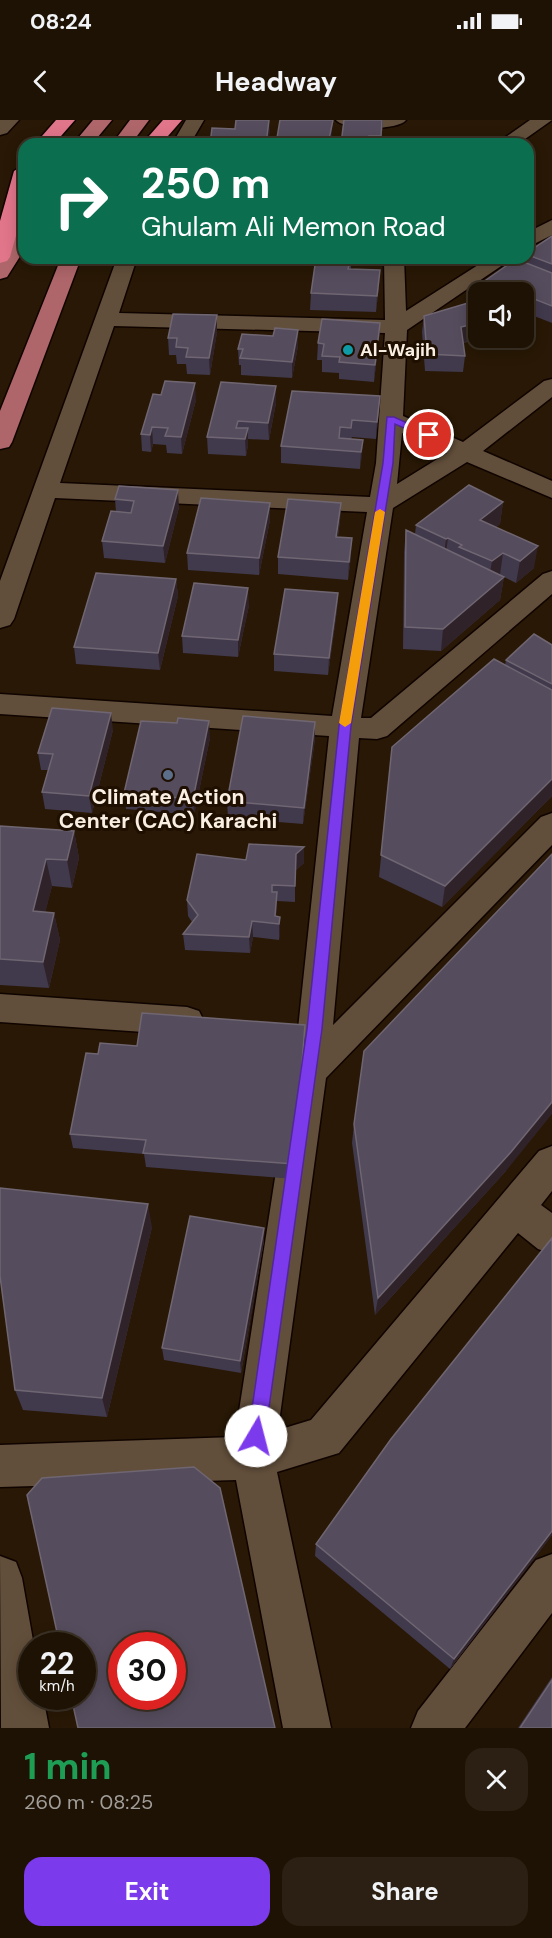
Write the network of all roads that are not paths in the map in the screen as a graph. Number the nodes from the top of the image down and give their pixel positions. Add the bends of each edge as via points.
1 (10, 120) edge
2 (66, 120) edge
3 (103, 120) edge
4 (140, 120) edge
5 (173, 120) edge
6 (195, 120) edge
7 (345, 120) edge
8 (543, 120) edge
9 (394, 121) edge
10 (0, 129) edge
11 (50, 138) edge
12 (87, 138) edge
13 (126, 138) edge
14 (157, 138) edge
15 (184, 138) edge
16 (393, 138) edge
17 (514, 138) edge
18 (18, 192) edge
19 (552, 226) edge
20 (534, 237) edge
21 (18, 242) edge
22 (0, 257) edge
23 (69, 264) edge
24 (125, 264) edge
25 (394, 264) edge
26 (493, 264) edge
27 (0, 273) edge
28 (107, 319) junction
29 (396, 327) junction
30 (552, 386) edge
31 (390, 419) junction
32 (0, 442) edge
33 (467, 450) junction
34 (45, 490) junction
35 (552, 490) edge
36 (381, 504) junction
37 (552, 580) edge
38 (0, 620) edge
39 (0, 704) edge
40 (345, 726) junction
41 (552, 825) edge
42 (0, 1008) edge
43 (221, 1023) edge
44 (280, 1027) edge
45 (315, 1029) junction
46 (309, 1072) junction
47 (552, 1163) edge
48 (514, 1208) junction
49 (552, 1236) edge
50 (253, 1458) junction
51 (0, 1466) edge
52 (552, 1576) edge
53 (0, 1578) edge
54 (25, 1728) edge
55 (307, 1728) edge
56 (435, 1728) edge

1 - 10 street
2 - 11 highway
3 - 12 main road
4 - 13 main road
5 - 14 highway
6 - 15 street
7 - 9 street
8 - 17 street
9 - 16 street
18 - 22 highway
19 - 20 street
21 - 27 main road
23 - 32 main road
24 - 28 street
25 - 29 street
26 - 29 street
28 - 29 street
28 - 34 street
29 - 31 street
30 - 33 street
31 - 33 street
31 - 36 street
33 - 35 street
33 - 36 street
34 - 36 street
34 - 38 street
36 - 40 street
37 - 40 street via 377,729
39 - 40 street
40 - 45 street
41 - 46 street
42 - 43 street
44 - 45 street
45 - 46 street
46 - 50 street
47 - 48 street
48 - 49 street
48 - 50 street via 324,1438
50 - 51 street
50 - 55 street
52 - 56 street
53 - 54 street

